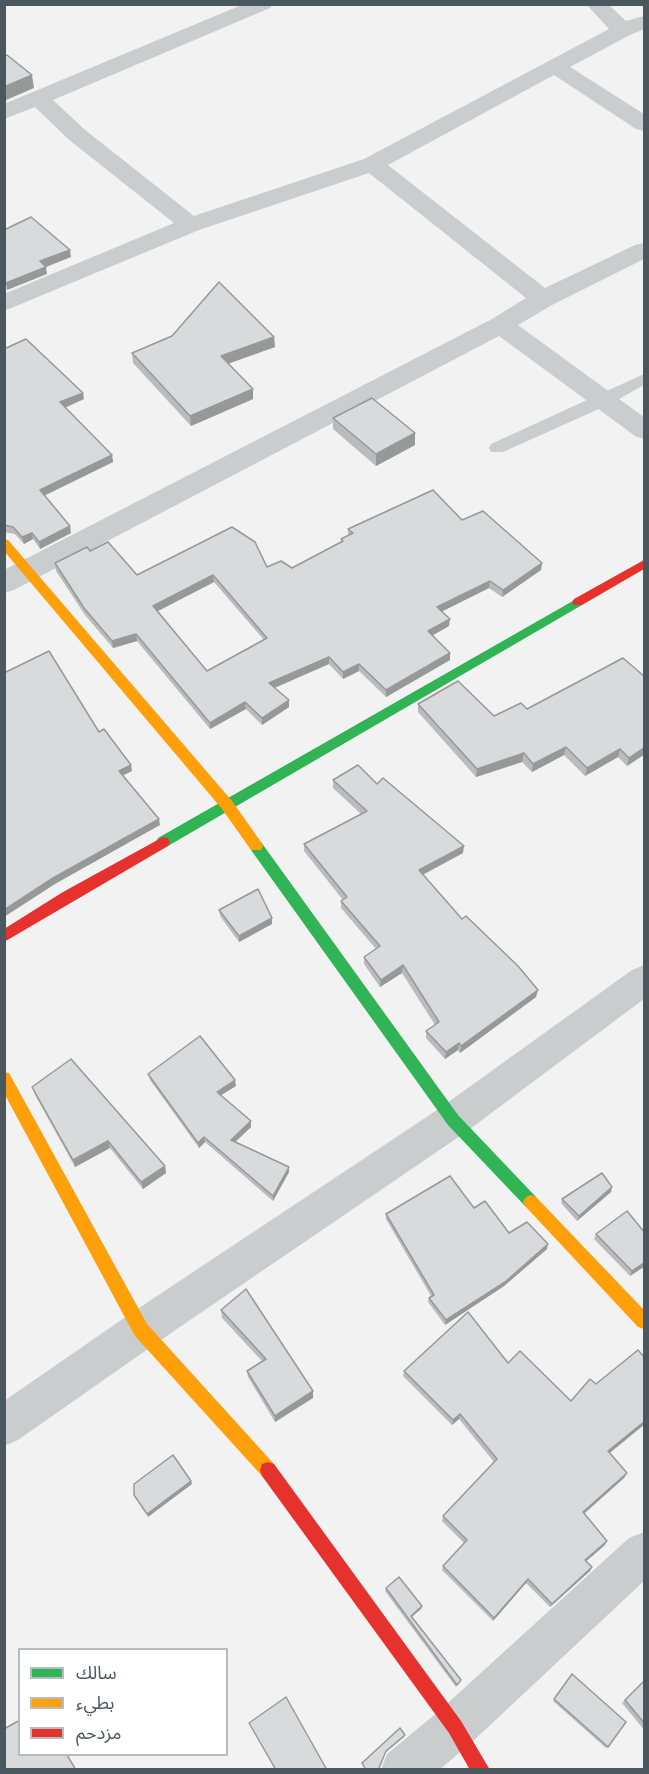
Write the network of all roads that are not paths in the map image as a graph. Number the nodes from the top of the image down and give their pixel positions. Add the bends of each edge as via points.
1 (263, 4) edge
2 (596, 4) edge
3 (645, 22) edge
4 (622, 30) junction
5 (556, 67) junction
6 (37, 97) junction
7 (4, 112) edge
8 (645, 124) edge
9 (372, 164) junction
10 (191, 225) junction
11 (645, 250) edge
12 (543, 299) junction
13 (4, 303) edge
14 (501, 325) junction
15 (645, 379) edge
16 (604, 400) junction
17 (645, 430) edge
18 (497, 448) dead end
19 (4, 543) edge
20 (645, 564) edge
21 (16, 577) edge
22 (227, 805) junction
23 (4, 936) edge
24 (645, 980) edge
25 (4, 1078) edge
26 (453, 1120) junction
27 (645, 1321) edge
28 (141, 1330) junction
29 (4, 1426) edge
30 (645, 1553) edge
31 (455, 1727) junction
32 (403, 1770) edge
33 (482, 1770) edge

1 - 6 street
2 - 4 street
3 - 4 street
4 - 5 street
5 - 8 street
5 - 9 street
6 - 7 street
6 - 10 street via 76,134
9 - 10 street
9 - 12 street
10 - 13 street
11 - 12 street
12 - 14 street
14 - 16 street
14 - 21 street
15 - 16 lane
16 - 17 street
16 - 18 lane
19 - 21 street
20 - 22 street
21 - 22 street
22 - 23 street
22 - 26 street
24 - 26 street
25 - 28 street
26 - 27 street
26 - 28 street
28 - 29 street
28 - 31 street via 269,1471
30 - 31 street
31 - 32 street
31 - 33 street

